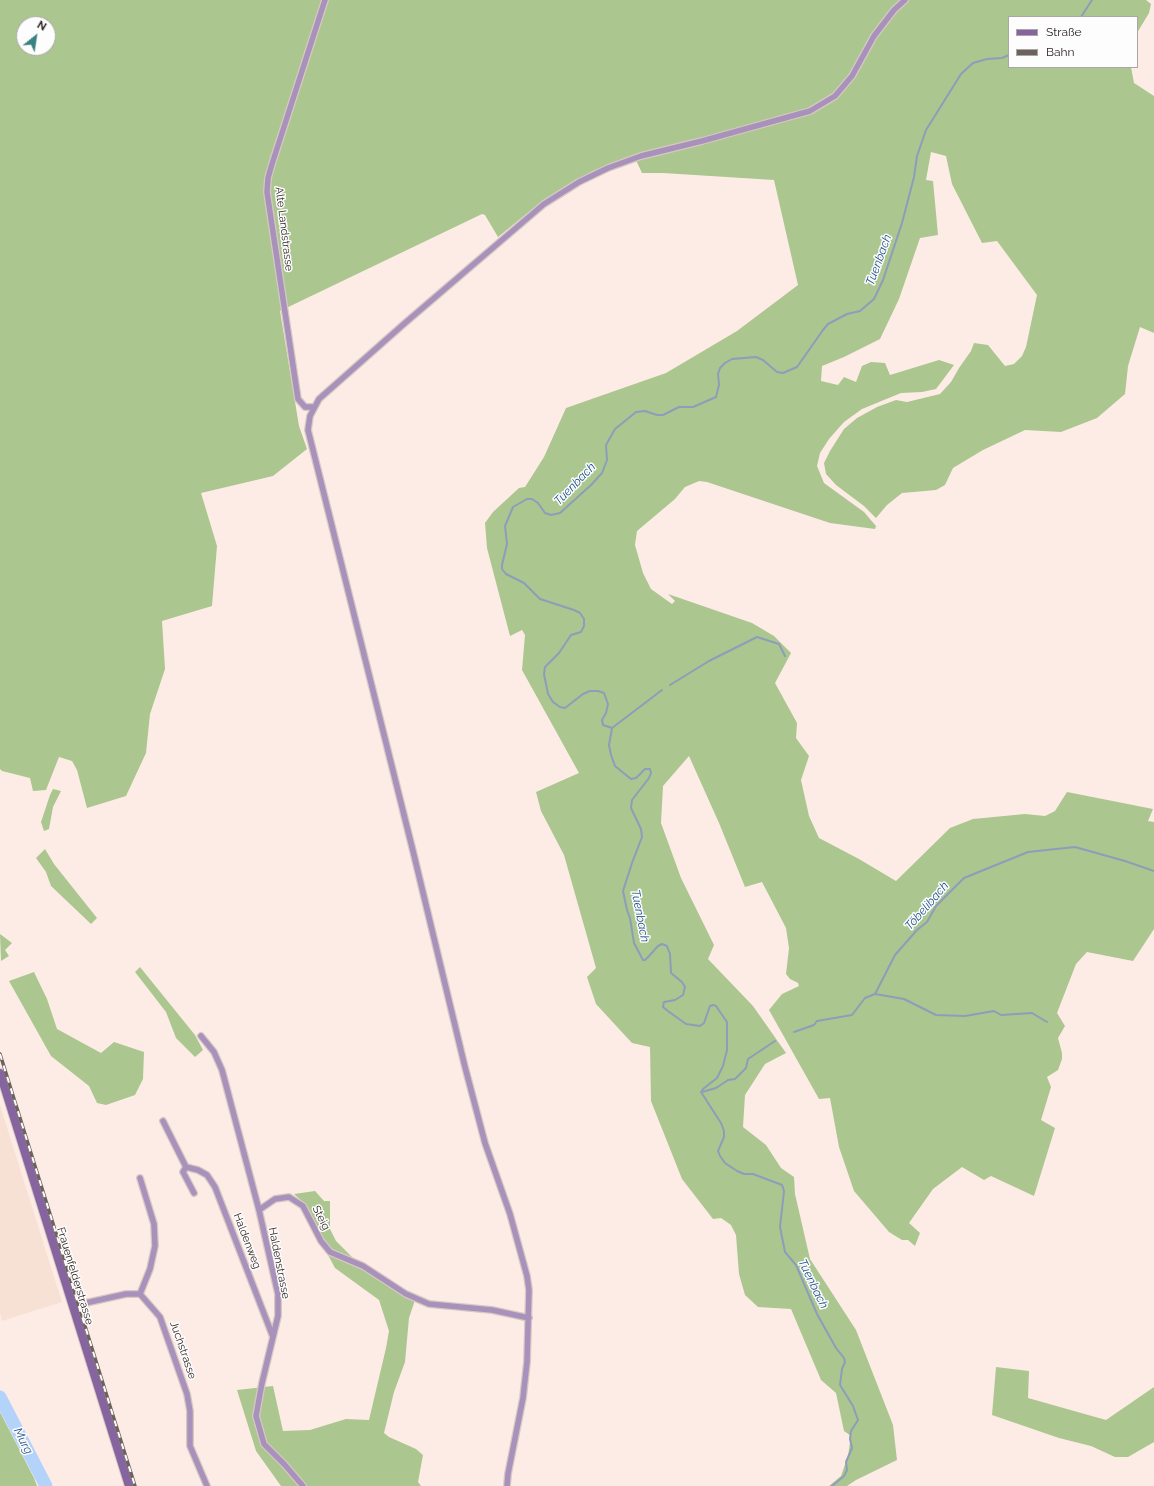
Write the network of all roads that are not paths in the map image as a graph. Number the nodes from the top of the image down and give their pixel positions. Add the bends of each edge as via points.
1 (325, 0) edge
2 (904, 0) edge
3 (314, 407) junction
4 (201, 1036) dead end
5 (0, 1073) edge
6 (163, 1121) dead end
7 (186, 1167) junction
8 (140, 1178) dead end
9 (194, 1193) dead end
10 (259, 1210) junction
11 (140, 1294) junction
12 (72, 1306) junction
13 (529, 1318) junction
14 (273, 1338) junction
15 (129, 1486) edge
16 (207, 1486) edge
17 (303, 1486) edge
18 (507, 1486) edge

1 - 3 street, Alte Landstrasse via 272,164 267,192 298,399 305,407
2 - 3 street via 874,36 852,76 835,96 810,111 641,156 579,182 544,204 393,334
3 - 13 street via 308,430 483,1136 510,1214 527,1276
4 - 10 street, Haldenstrasse via 214,1052 222,1070
5 - 12 main road, Frauenfelderstrasse
6 - 7 street
7 - 9 street via 183,1172
7 - 14 street, Haldenweg via 207,1175 215,1187
8 - 11 street via 154,1224 155,1246 150,1269
10 - 13 street, Steig via 275,1199 289,1197 303,1206 330,1252 363,1266 406,1294 429,1304 492,1310
10 - 14 street, Haldenstrasse via 278,1294 278,1316
11 - 12 street via 126,1294
11 - 16 street, Juchstrasse via 160,1317 166,1330 187,1394 190,1411 190,1446
12 - 15 main road, Frauenfelderstrasse
13 - 18 street via 528,1362
14 - 17 street, Haldenstrasse via 256,1416 264,1444

